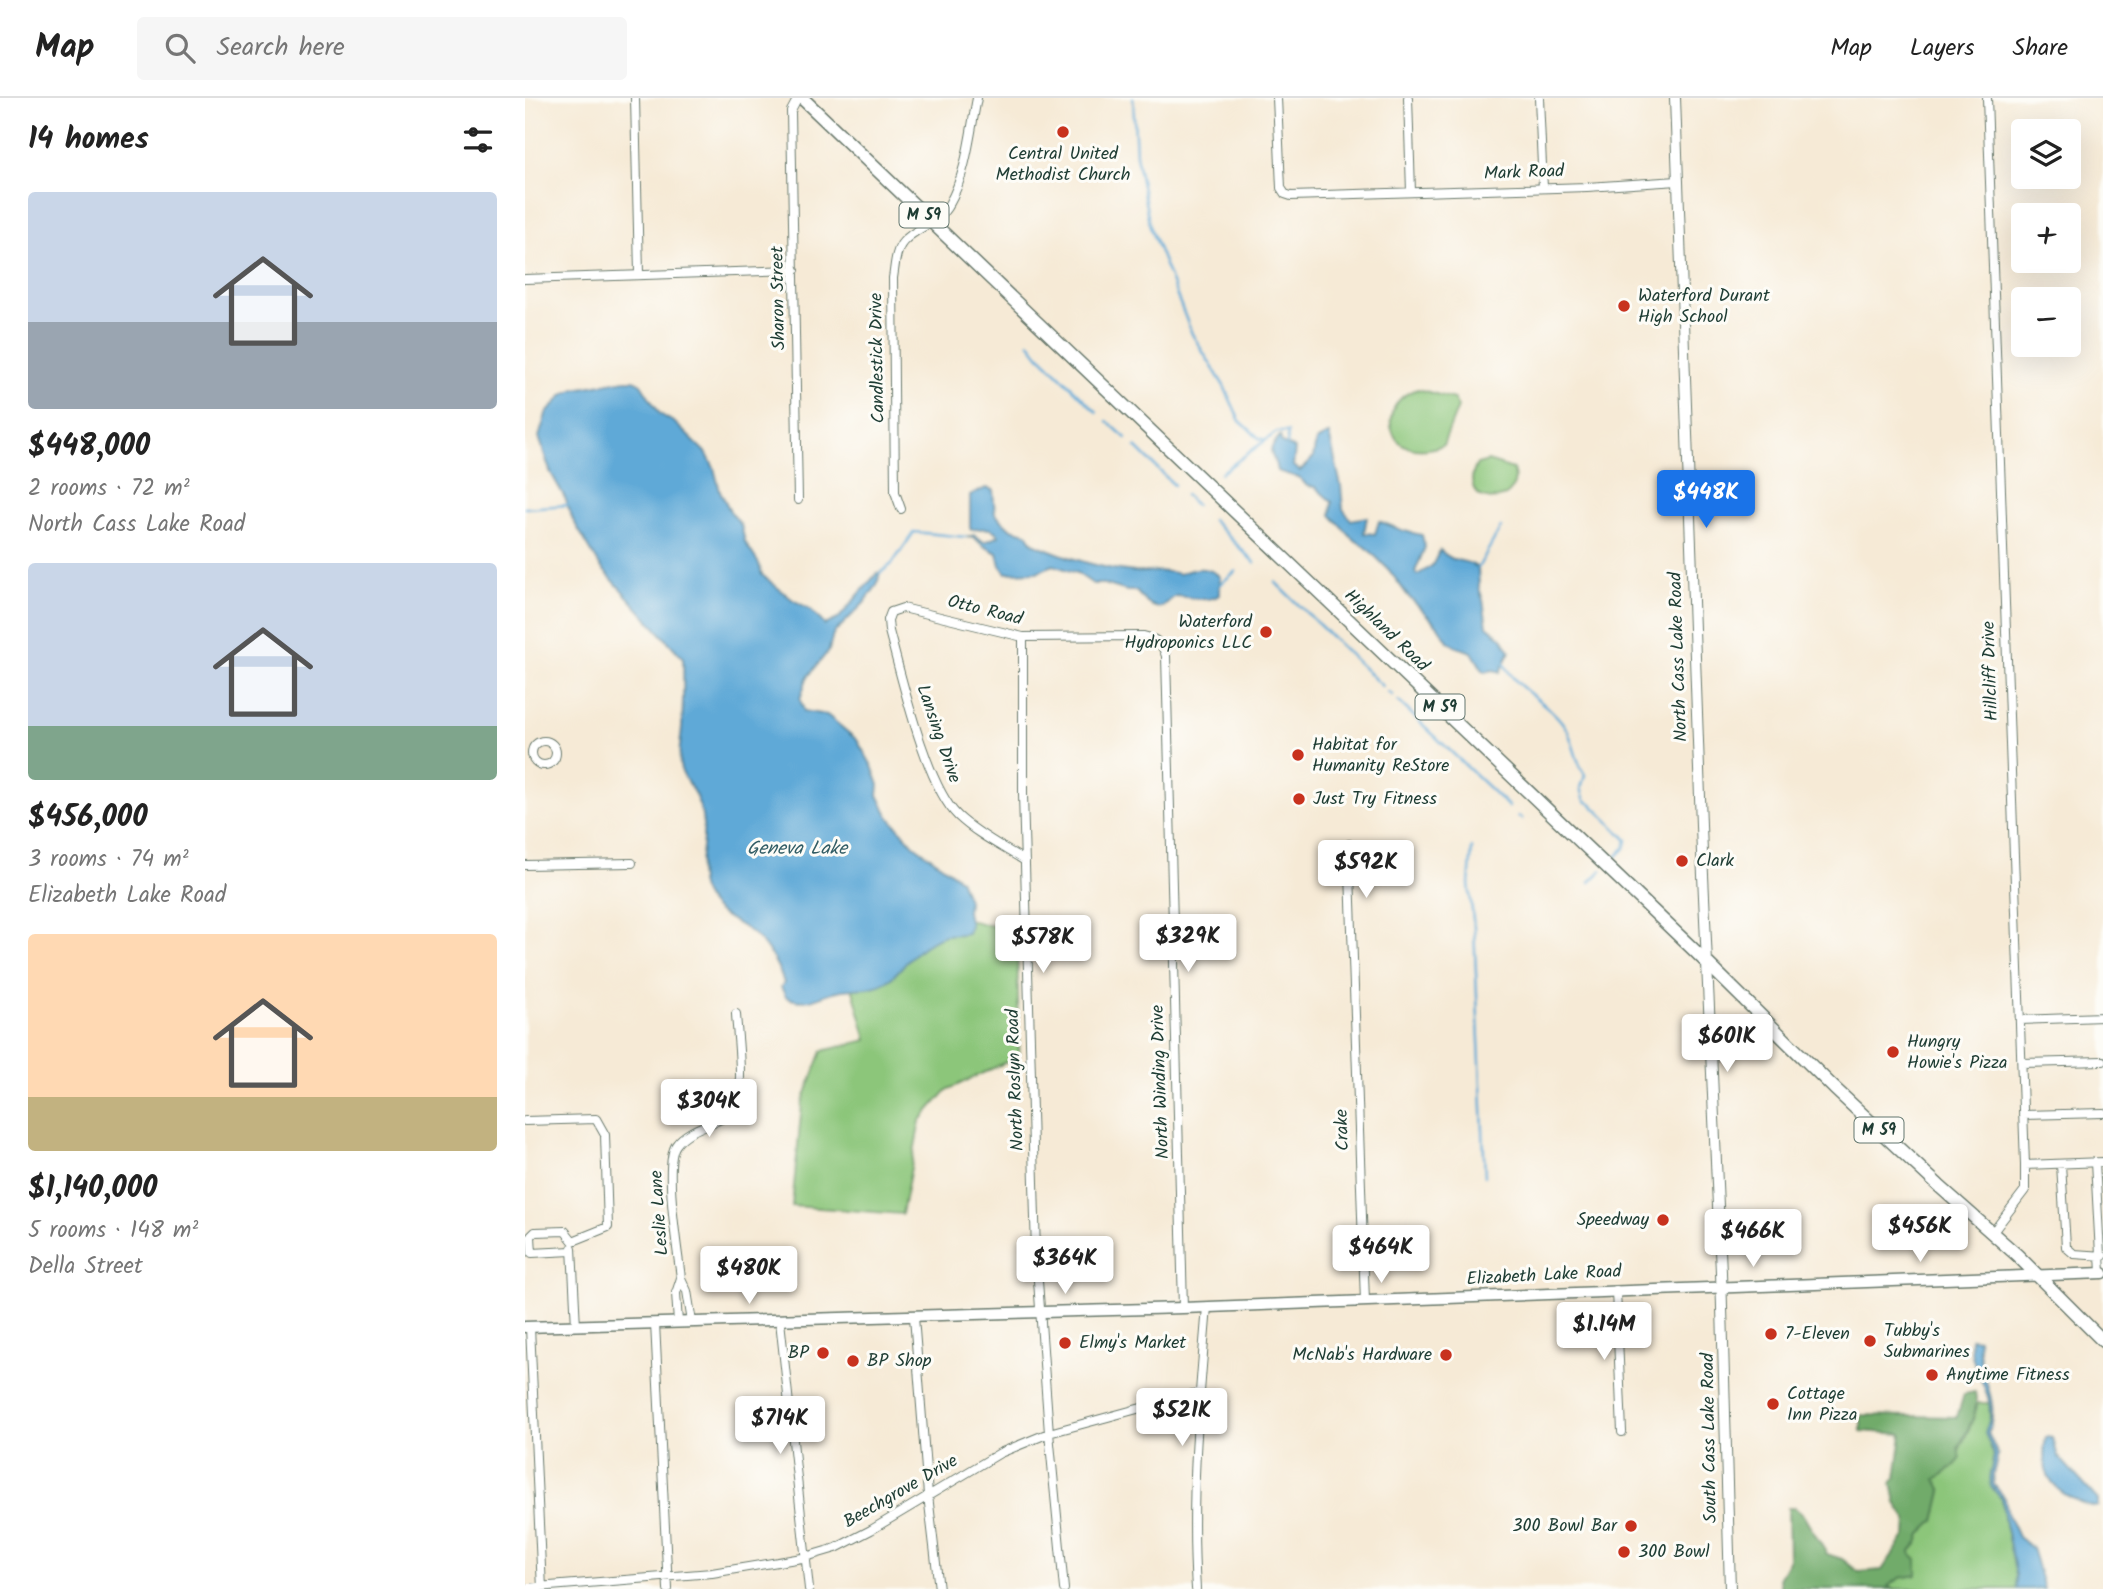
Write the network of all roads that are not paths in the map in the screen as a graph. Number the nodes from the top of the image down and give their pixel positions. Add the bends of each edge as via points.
1 (635, 98) edge
2 (800, 98) edge
3 (977, 98) edge
4 (1276, 98) edge
5 (1408, 98) edge
6 (1539, 98) edge
7 (1675, 98) edge
8 (1987, 98) edge
9 (1678, 181) junction
10 (1543, 188) junction
11 (1411, 192) junction
12 (932, 223) junction
13 (795, 270) junction
14 (639, 274) junction
15 (525, 279) edge
16 (798, 500) dead end
17 (901, 509) dead end
18 (888, 620) joint
19 (1023, 637) junction
20 (1163, 645) joint
21 (1349, 844) dead end
22 (1025, 861) junction
23 (632, 863) dead end
24 (525, 865) edge
25 (1707, 963) junction
26 (736, 1014) dead end
27 (2103, 1017) edge
28 (2020, 1020) junction
29 (2103, 1060) edge
30 (2022, 1063) junction
31 (2103, 1113) edge
32 (2023, 1115) junction
33 (525, 1121) edge
34 (2099, 1162) edge
35 (2061, 1164) junction
36 (2025, 1165) junction
37 (1993, 1232) junction
38 (573, 1241) junction
39 (572, 1251) junction
40 (2102, 1256) edge
41 (2102, 1273) edge
42 (2037, 1275) junction
43 (681, 1278) junction
44 (1722, 1286) junction
45 (1616, 1290) junction
46 (1365, 1302) junction
47 (1207, 1307) junction
48 (1183, 1308) junction
49 (1040, 1313) junction
50 (915, 1317) junction
51 (780, 1321) junction
52 (678, 1322) junction
53 (692, 1322) junction
54 (655, 1323) junction
55 (576, 1326) junction
56 (527, 1327) edge
57 (2103, 1341) edge
58 (1200, 1392) junction
59 (1622, 1432) dead end
60 (1049, 1433) junction
61 (928, 1495) junction
62 (806, 1557) junction
63 (667, 1577) junction
64 (525, 1588) edge
65 (541, 1588) edge
66 (668, 1589) edge
67 (809, 1589) edge
68 (939, 1589) edge
69 (1064, 1589) edge
70 (1196, 1589) edge
71 (1730, 1589) edge

1 - 14 street
2 - 12 highway, Highland Road / M 59
2 - 13 street, Sharon Street via 790,111
3 - 12 street, Candlestick Drive via 955,192
4 - 11 street, Mark Road via 1279,169 1285,194
5 - 11 street
6 - 10 street
7 - 9 street, North Cass Lake Road
8 - 28 street, Hillcliff Drive
9 - 10 street, Mark Road
9 - 25 street, North Cass Lake Road
10 - 11 street, Mark Road
12 - 17 street, Candlestick Drive via 902,243 893,278 895,492
12 - 25 highway, Highland Road / M 59
13 - 14 street
13 - 16 street, Sharon Street
14 - 15 street
18 - 19 street, Otto Road via 891,612 903,608
18 - 22 street, Lansing Drive via 937,786 956,815
19 - 20 street, Otto Road via 1143,636
19 - 22 street, North Roslyn Road
20 - 48 street, North Winding Drive
21 - 46 street, Crake
22 - 49 street, North Roslyn Road
23 - 24 street
25 - 37 highway, Highland Road / M 59 via 1927,1175
25 - 44 street, North Cass Lake Road
26 - 43 street, Leslie Lane via 738,1100 732,1113 691,1131 675,1146 672,1157 671,1191
27 - 28 street
28 - 30 street, Hillcliff Drive
29 - 30 street
30 - 32 street, Hillcliff Drive
31 - 32 street
32 - 36 street, Hillcliff Drive
33 - 38 street via 596,1119 605,1135 608,1227
34 - 35 street
34 - 40 street
35 - 36 street
35 - 40 street via 2065,1245 2074,1254
36 - 37 street, Hillcliff Drive via 2025,1190
37 - 42 highway, Highland Road / M 59
38 - 39 street
38 - 39 street via 565,1231 531,1236 532,1252
39 - 55 street
40 - 41 street
41 - 42 main road, Elizabeth Lake Road
42 - 44 main road, Elizabeth Lake Road
42 - 57 highway, M 59
43 - 52 street, Leslie Lane via 676,1293
43 - 53 street, Leslie Lane
44 - 45 main road, Elizabeth Lake Road
44 - 71 street, South Cass Lake Road
45 - 46 main road, Elizabeth Lake Road
45 - 59 street
46 - 47 main road, Elizabeth Lake Road
47 - 48 main road, Elizabeth Lake Road
47 - 58 street
48 - 49 main road, Elizabeth Lake Road
49 - 50 main road, Elizabeth Lake Road
49 - 60 street, North Roslyn Road
50 - 51 main road, Elizabeth Lake Road
50 - 61 street
51 - 53 main road, Elizabeth Lake Road
51 - 62 street
52 - 53 main road, Elizabeth Lake Road
52 - 54 main road, Elizabeth Lake Road
54 - 55 main road, Elizabeth Lake Road
54 - 63 street
55 - 56 main road, Elizabeth Lake Road
56 - 65 street
58 - 60 street, Beechgrove Drive
58 - 70 street via 1193,1514
60 - 61 street, Beechgrove Drive via 1000,1453
60 - 69 street, North Roslyn Road
61 - 62 street, Beechgrove Drive via 836,1548
61 - 68 street
62 - 63 street, Beechgrove Drive
62 - 67 street
63 - 65 street, Beechgrove Drive
63 - 66 street
64 - 65 street, Beechgrove Drive

